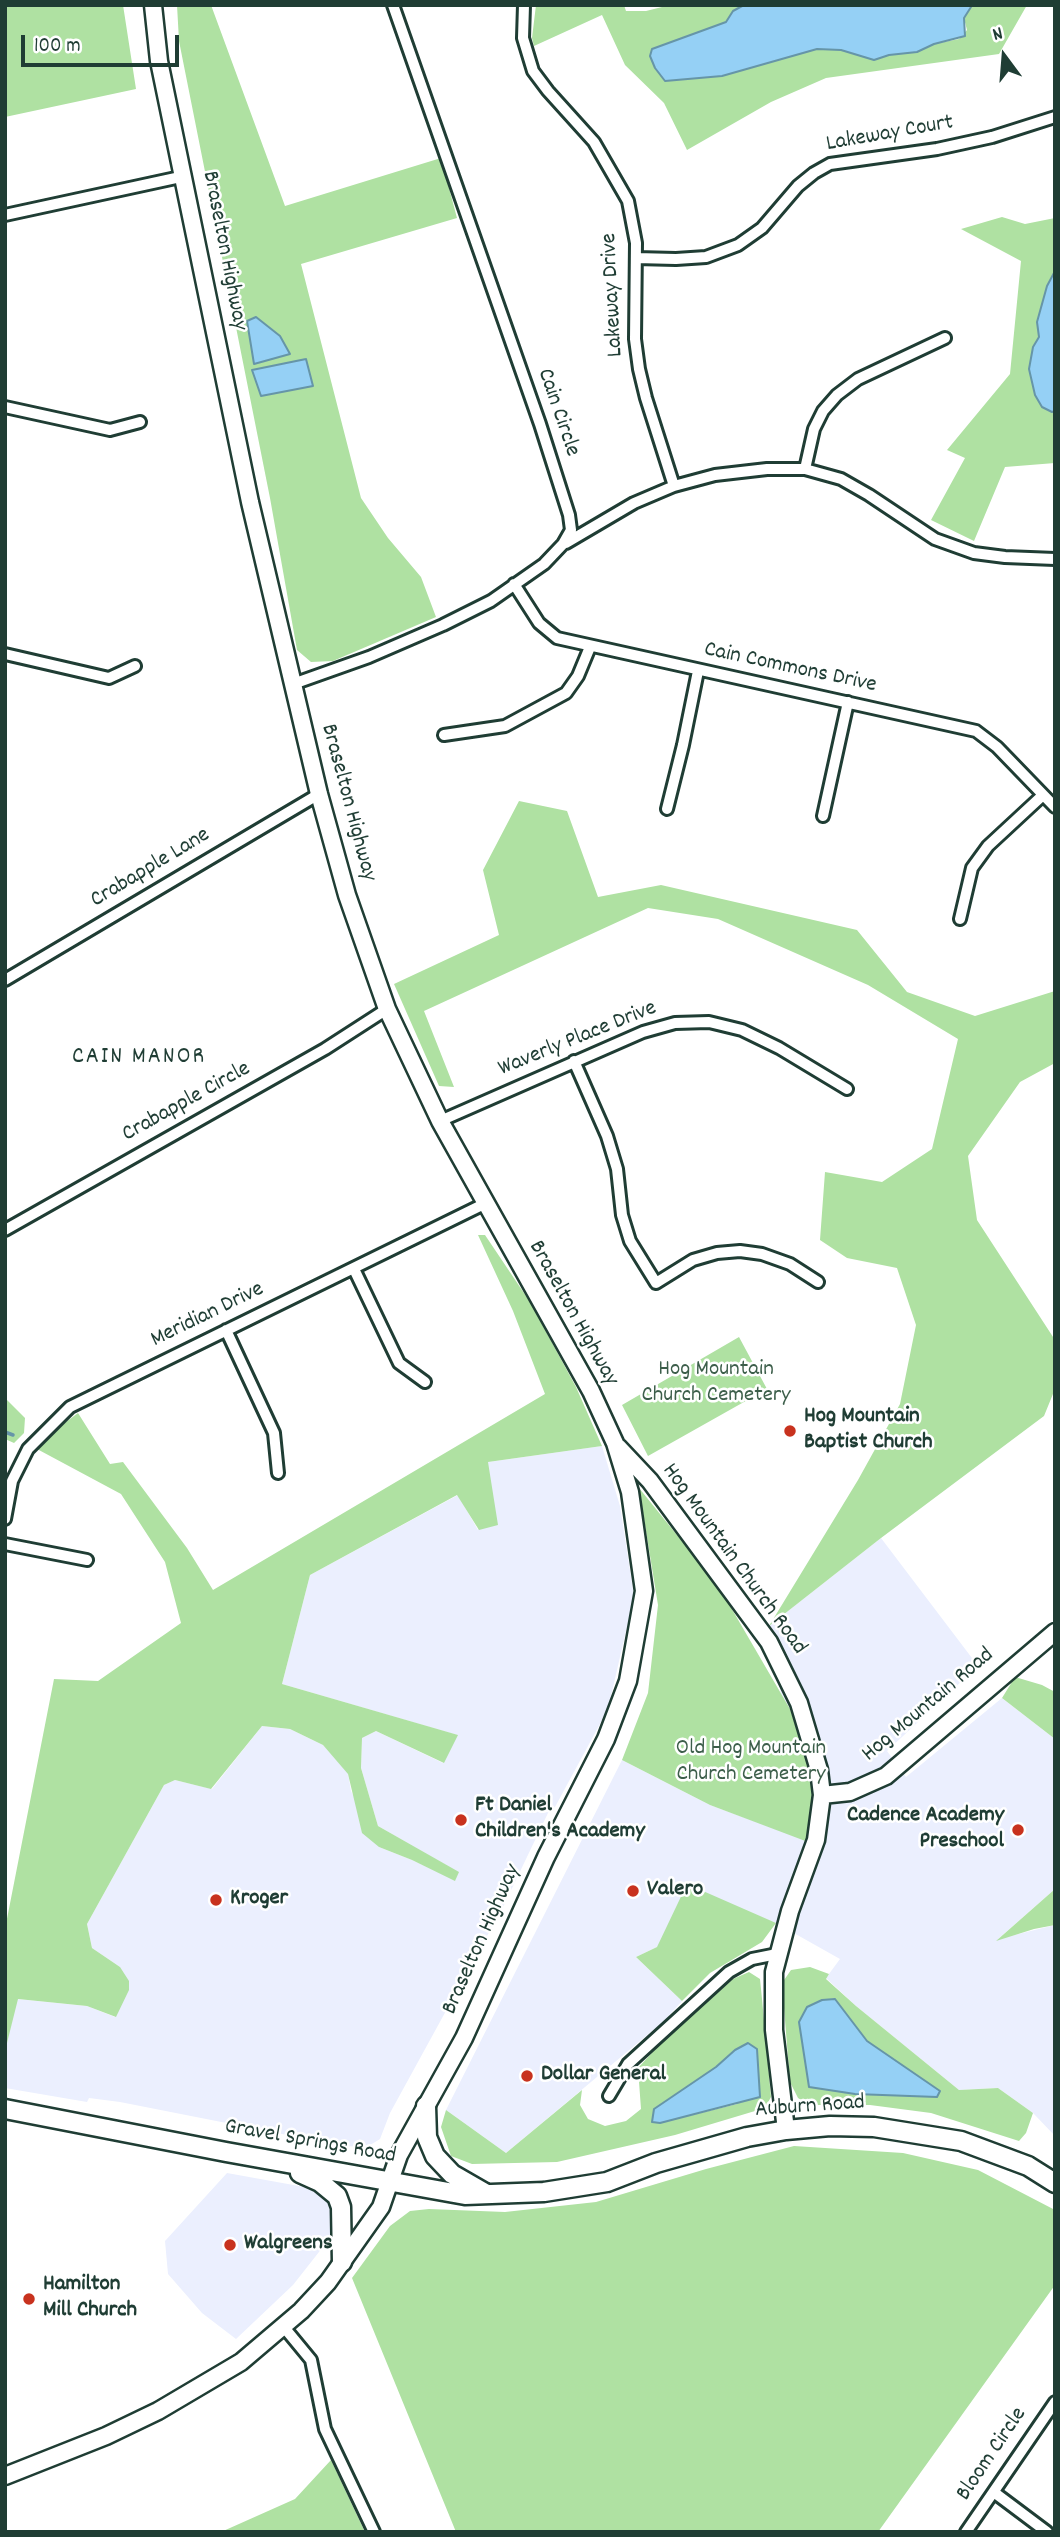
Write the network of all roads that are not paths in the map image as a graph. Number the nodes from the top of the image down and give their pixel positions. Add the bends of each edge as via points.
1 (153, 5) edge
2 (393, 5) edge
3 (524, 5) edge
4 (1055, 117) edge
5 (185, 176) junction
6 (5, 215) edge
7 (636, 258) junction
8 (945, 338) dead end
9 (5, 408) edge
10 (140, 422) dead end
11 (805, 469) junction
12 (674, 486) junction
13 (564, 544) junction
14 (1055, 559) edge
15 (514, 584) junction
16 (590, 647) junction
17 (5, 654) edge
18 (135, 666) dead end
19 (698, 671) junction
20 (293, 684) junction
21 (848, 702) junction
22 (444, 735) dead end
23 (318, 794) junction
24 (1043, 795) junction
25 (1055, 807) edge
26 (667, 808) dead end
27 (823, 816) dead end
28 (960, 919) dead end
29 (5, 980) edge
30 (387, 1009) junction
31 (574, 1061) junction
32 (847, 1089) dead end
33 (440, 1121) junction
34 (484, 1204) junction
35 (5, 1230) edge
36 (354, 1269) junction
37 (818, 1282) dead end
38 (226, 1330) junction
39 (425, 1382) dead end
40 (615, 1443) junction
41 (278, 1473) dead end
42 (5, 1519) edge
43 (5, 1544) edge
44 (88, 1560) dead end
45 (1055, 1632) edge
46 (822, 1795) junction
47 (777, 1954) junction
48 (609, 2096) dead end
49 (426, 2106) junction
50 (5, 2109) edge
51 (786, 2130) junction
52 (271, 2160) junction
53 (390, 2182) junction
54 (607, 2182) joint
55 (1055, 2183) edge
56 (485, 2193) junction
57 (342, 2262) junction
58 (283, 2326) junction
59 (1055, 2402) edge
60 (5, 2476) edge
61 (995, 2493) junction
62 (374, 2532) edge
63 (966, 2532) edge
64 (1047, 2532) edge

1 - 5 main road, Braselton Highway via 159,61
2 - 13 street, Cain Circle via 569,515 571,530
3 - 7 street, Lakeway Drive via 523,38 533,71 611,168 628,201
4 - 7 street, Lakeway Court via 937,149 830,164 798,186 762,228 738,244 706,257
5 - 6 street
5 - 20 main road, Braselton Highway via 250,502
7 - 12 street, Lakeway Drive via 639,369
8 - 11 street via 858,379 837,395 814,429
9 - 10 street via 110,429
11 - 12 street via 715,475
11 - 14 street via 841,479 935,539 974,553
12 - 13 street via 634,503
13 - 15 street
15 - 16 street, Cain Commons Drive via 539,623 557,638
15 - 20 street via 443,625
16 - 19 street, Cain Commons Drive
16 - 22 street via 566,693 505,726
17 - 18 street via 109,678
19 - 21 street, Cain Commons Drive
19 - 26 street
20 - 23 main road, Braselton Highway
21 - 24 street, Cain Commons Drive via 976,732
21 - 27 street
23 - 29 street, Crabapple Lane
23 - 30 main road, Braselton Highway
24 - 25 street, Cain Commons Drive
24 - 28 street via 988,846 972,868
30 - 33 main road, Braselton Highway
30 - 35 street, Crabapple Circle via 325,1049
31 - 32 street, Waverly Place Drive via 643,1032 675,1023 709,1022 742,1030
31 - 33 street, Waverly Place Drive
31 - 37 street via 607,1136 630,1241 656,1283 693,1260 740,1251 790,1264
33 - 34 main road, Braselton Highway
34 - 36 street, Meridian Drive
34 - 40 main road, Braselton Highway via 591,1391
36 - 38 street, Meridian Drive
36 - 39 street via 399,1363
38 - 41 street via 274,1433
38 - 42 street, Meridian Drive via 70,1407 27,1449 12,1481
40 - 46 main road, Hog Mountain Church Road via 650,1481 769,1642 799,1703
40 - 49 main road, Braselton Highway via 630,1492 644,1591 628,1681 606,1739 546,1857 464,2038
43 - 44 street
45 - 46 main road, Hog Mountain Road via 886,1776 850,1792
46 - 47 main road, Hog Mountain Church Road via 814,1850
47 - 48 street via 752,1959 729,1972 628,2064
47 - 51 main road, Hog Mountain Church Road via 772,1993
49 - 53 main road, Braselton Highway
49 - 56 main road via 427,2137 435,2156 452,2174
50 - 52 main road, Gravel Springs Road
51 - 54 main road, Auburn Road via 693,2152
51 - 55 main road, Auburn Road via 874,2127 961,2141 1028,2166
52 - 53 main road, Gravel Springs Road
52 - 57 main road via 320,2182 337,2196
53 - 56 main road, Gravel Springs Road via 466,2195
53 - 57 main road, Braselton Highway via 381,2207
54 - 56 main road, Gravel Springs Road via 544,2192
57 - 58 main road, Braselton Highway
58 - 60 main road, Braselton Highway via 241,2362 158,2411
58 - 62 street via 311,2360 325,2429
59 - 61 street, Bloom Circle
61 - 63 street, Bloom Circle
61 - 64 street

